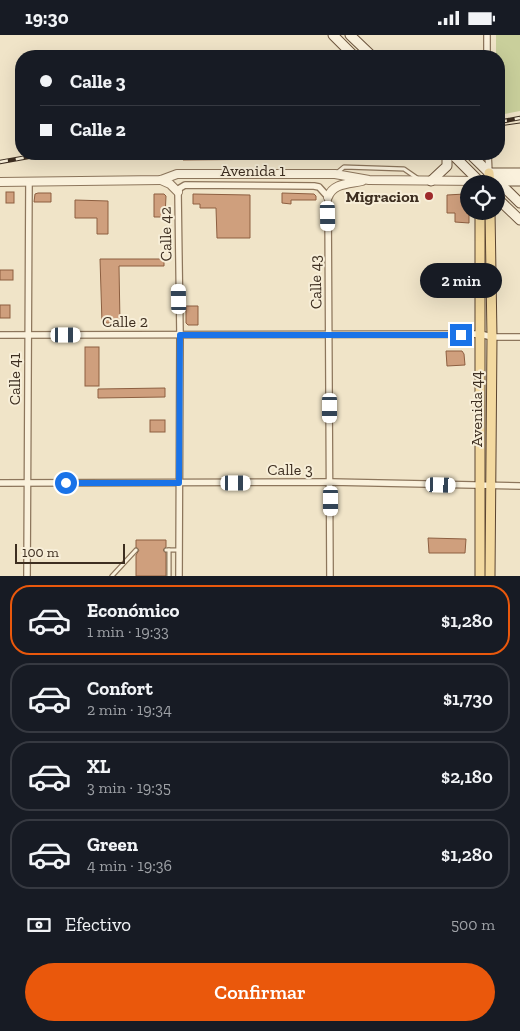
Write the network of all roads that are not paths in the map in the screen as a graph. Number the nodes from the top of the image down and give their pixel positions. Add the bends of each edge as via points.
1 (333, 35) edge
2 (350, 35) edge
3 (487, 35) edge
4 (348, 50) edge
5 (366, 50) edge
6 (487, 50) edge
7 (446, 160) edge
8 (460, 160) edge
9 (474, 160) edge
10 (488, 160) edge
11 (520, 173) edge
12 (335, 174) junction
13 (479, 175) edge
14 (483, 175) edge
15 (487, 175) edge
16 (505, 177) edge
17 (161, 180) junction
18 (369, 180) junction
19 (29, 181) junction
20 (426, 181) junction
21 (460, 181) edge
22 (505, 181) edge
23 (520, 181) edge
24 (0, 182) edge
25 (178, 192) junction
26 (505, 193) edge
27 (328, 197) junction
28 (520, 203) edge
29 (505, 206) edge
30 (480, 220) edge
31 (490, 220) edge
32 (520, 220) edge
33 (329, 334) junction
34 (0, 335) edge
35 (28, 335) junction
36 (180, 335) junction
37 (480, 335) junction
38 (492, 337) junction
39 (520, 337) edge
40 (331, 482) junction
41 (0, 483) edge
42 (27, 483) junction
43 (179, 483) junction
44 (480, 486) junction
45 (491, 487) junction
46 (520, 487) edge
47 (136, 550) dead end
48 (179, 550) junction
49 (27, 576) edge
50 (112, 576) edge
51 (169, 576) edge
52 (179, 576) edge
53 (330, 576) edge
54 (480, 576) edge
55 (490, 576) edge

1 - 4 main road
2 - 5 main road
3 - 6 street
7 - 20 main road via 446,166
8 - 13 main road
9 - 14 main road
10 - 15 street
11 - 16 main road, Avenida 1
12 - 17 street, Avenida 1 via 177,174
12 - 18 street, Avenida 1
12 - 20 lane, Avenida 1 via 344,167 404,169
17 - 19 street, Avenida 1
17 - 25 street
18 - 20 street, Avenida 1
18 - 27 street via 336,186
19 - 24 street, Avenida 1
19 - 35 street, Calle 41
20 - 21 street, Avenida 1
22 - 23 main road, Avenida 1
25 - 27 street, Avenida 1 via 185,185 314,186
25 - 36 street, Calle 42
26 - 28 main road
27 - 33 street, Calle 43
29 - 32 main road
30 - 37 main road, Avenida 44
31 - 38 main road, Avenida 44
33 - 36 street, Calle 2
33 - 37 street, Calle 2
33 - 40 street, Calle 43
34 - 35 street, Calle 2
35 - 36 street, Calle 2
35 - 42 street, Calle 41
36 - 43 street, Calle 42
37 - 38 street, Calle 2
37 - 44 main road, Avenida 44
38 - 39 street, Calle 2
38 - 45 main road, Avenida 44
40 - 43 street, Calle 3
40 - 44 street, Calle 3
40 - 53 street, Calle 43
41 - 42 street, Calle 3
42 - 43 street, Calle 3
42 - 49 street, Calle 41
43 - 48 street, Calle 42
44 - 45 street, Calle 3
44 - 54 main road, Avenida 44
45 - 46 street, Calle 3
45 - 55 main road, Avenida 44
47 - 50 lane
48 - 51 lane via 168,550
48 - 52 street, Calle 42

